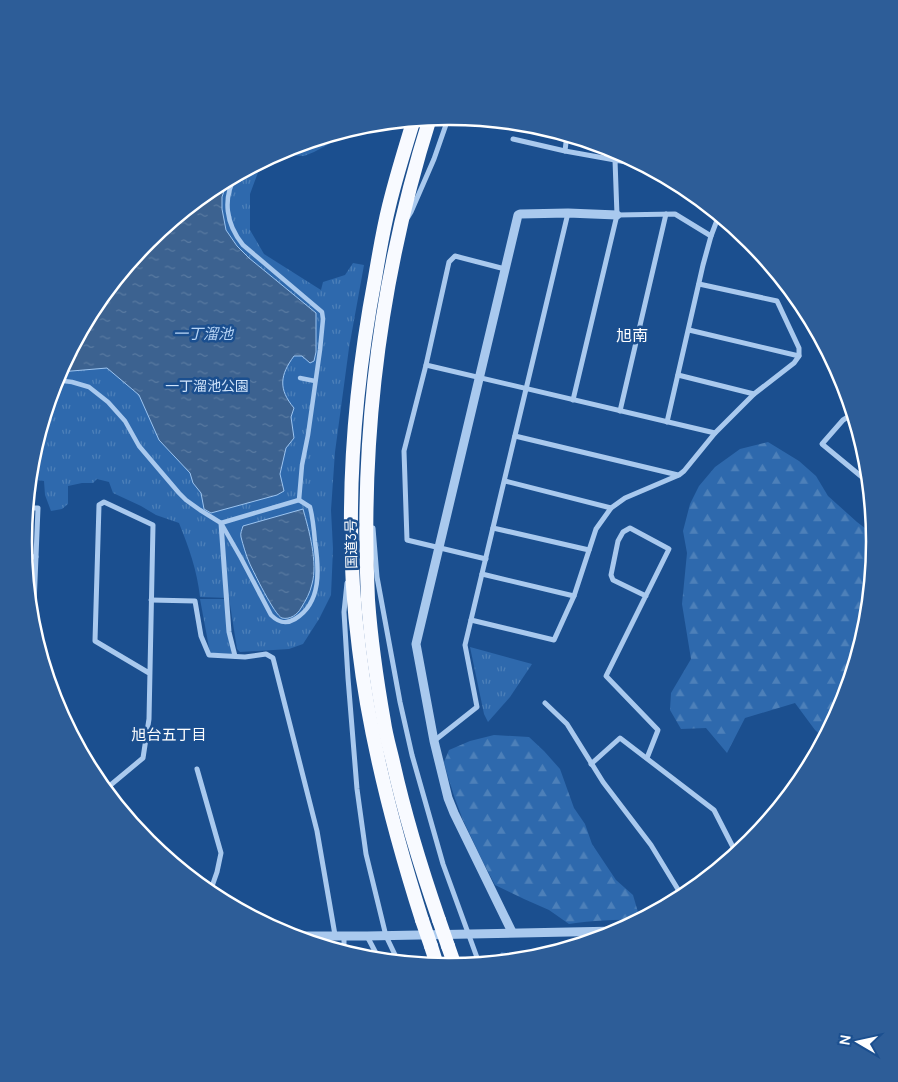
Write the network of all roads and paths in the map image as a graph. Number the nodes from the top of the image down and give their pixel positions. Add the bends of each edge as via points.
1 (428, 125) edge
2 (446, 125) edge
3 (412, 126) edge
4 (513, 140) dead end
5 (566, 142) edge
6 (565, 150) junction
7 (615, 160) junction
8 (619, 161) edge
9 (231, 186) edge
10 (568, 213) junction
11 (666, 214) junction
12 (617, 215) junction
13 (716, 222) edge
14 (400, 226) junction
15 (711, 236) junction
16 (505, 269) junction
17 (699, 284) junction
18 (689, 330) junction
19 (799, 356) junction
20 (426, 365) junction
21 (678, 374) junction
22 (300, 378) dead end
23 (479, 378) junction
24 (64, 381) edge
25 (315, 381) junction
26 (526, 389) junction
27 (754, 394) junction
28 (573, 400) junction
29 (620, 411) junction
30 (846, 418) edge
31 (668, 422) junction
32 (715, 433) junction
33 (515, 436) junction
34 (368, 467) junction
35 (678, 475) junction
36 (860, 475) edge
37 (505, 481) junction
38 (299, 500) junction
39 (34, 508) edge
40 (611, 508) junction
41 (222, 523) junction
42 (494, 528) junction
43 (352, 546) junction
44 (439, 547) junction
45 (590, 550) junction
46 (33, 557) edge
47 (36, 557) junction
48 (486, 559) junction
49 (482, 574) junction
50 (35, 585) edge
51 (574, 596) junction
52 (646, 596) junction
53 (151, 600) junction
54 (471, 620) junction
55 (235, 656) junction
56 (149, 673) junction
57 (545, 703) dead end
58 (434, 741) junction
59 (646, 758) junction
60 (591, 764) junction
61 (197, 769) dead end
62 (112, 784) edge
63 (733, 846) edge
64 (213, 884) edge
65 (678, 889) edge
66 (596, 930) edge
67 (512, 932) junction
68 (468, 934) junction
69 (318, 936) edge
70 (340, 936) junction
71 (367, 936) junction
72 (386, 936) junction
73 (342, 943) edge
74 (374, 950) edge
75 (395, 954) edge
76 (435, 957) edge
77 (476, 957) edge
78 (452, 958) edge

1 - 14 highway, 国道3号
2 - 14 street via 411,212
3 - 43 highway, 国道3号 via 389,206 366,328 352,464
4 - 6 street
5 - 6 street
6 - 7 street
7 - 8 street
7 - 12 street
9 - 25 street via 228,212 236,237 322,312
10 - 12 street
10 - 16 street via 518,215
10 - 26 street
11 - 12 street
11 - 15 street via 675,214
11 - 29 street
12 - 28 street
13 - 15 street
14 - 34 highway, 国道3号 via 373,392
15 - 17 street
16 - 20 street via 455,256 449,262
16 - 23 street
17 - 18 street
17 - 19 street via 777,301 800,348
18 - 19 street
18 - 21 street
19 - 27 street
20 - 23 street
20 - 44 street via 404,451 407,540
21 - 27 street
21 - 31 street
22 - 25 street
23 - 26 street
23 - 44 street
24 - 41 street via 89,386 108,402 125,421 139,446 179,493
25 - 38 street
26 - 28 street
26 - 33 street
27 - 32 street
28 - 29 street
29 - 31 street
30 - 36 street via 822,444
31 - 32 street
32 - 35 street
33 - 35 street
33 - 37 street
34 - 68 street via 377,577 402,711 443,864
34 - 78 highway, 国道3号, bridge via 368,602 384,724 419,864
35 - 40 street via 625,498
37 - 40 street
37 - 42 street
38 - 41 street
38 - 41 street via 310,507 318,582 305,612 289,623 278,622 271,615
39 - 47 street via 38,508
40 - 45 street via 596,529
41 - 55 street via 229,632
42 - 45 street
42 - 48 street
43 - 72 street via 344,612 356,779 366,854
43 - 76 highway, 国道3号, bridge via 354,606 370,722 399,846
44 - 48 street
44 - 58 street via 416,644
45 - 51 street
46 - 47 street
47 - 50 street
48 - 49 street
49 - 51 street
49 - 54 street
51 - 54 street via 554,640
52 - 52 street via 669,550 630,528 623,532 618,542 611,575 613,580
52 - 59 street via 606,676 658,730
53 - 55 street via 195,601 209,655
53 - 56 street
53 - 56 street via 153,525 104,502 99,505 95,641
54 - 58 street via 465,645 477,707
55 - 70 street via 266,654 272,658 318,831
56 - 62 street via 143,758
57 - 60 street via 567,724
58 - 67 street via 454,813
59 - 60 street via 620,738
59 - 63 street via 714,810
60 - 65 street via 651,845
61 - 64 street via 221,853
66 - 67 street
67 - 68 street
68 - 72 street
68 - 77 street
69 - 70 street
70 - 71 street
70 - 73 street
71 - 72 street
71 - 74 street
72 - 75 street

